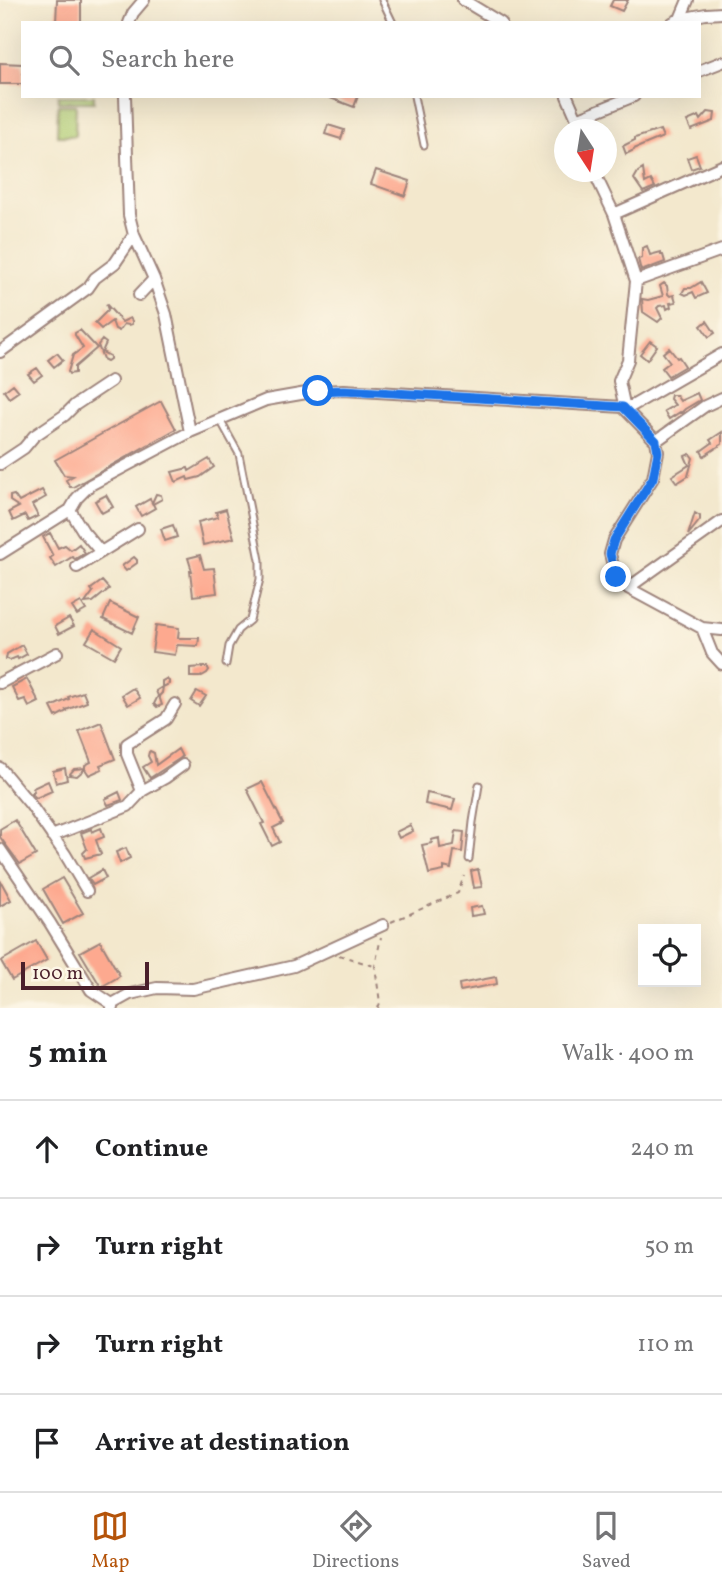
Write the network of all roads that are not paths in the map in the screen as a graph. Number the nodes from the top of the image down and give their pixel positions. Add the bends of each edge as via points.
1 (144, 0) edge
2 (382, 0) edge
3 (463, 0) edge
4 (688, 0) edge
5 (722, 13) edge
6 (130, 21) edge
7 (392, 21) edge
8 (497, 21) edge
9 (676, 21) edge
10 (722, 62) edge
11 (701, 70) edge
12 (125, 98) edge
13 (414, 98) edge
14 (568, 98) edge
15 (630, 98) edge
16 (575, 119) edge
17 (587, 119) edge
18 (424, 145) dead end
19 (722, 166) edge
20 (599, 182) edge
21 (614, 214) junction
22 (134, 235) junction
23 (722, 250) edge
24 (154, 279) junction
25 (636, 281) junction
26 (139, 295) dead end
27 (0, 352) edge
28 (722, 354) edge
29 (111, 381) dead end
30 (722, 398) edge
31 (623, 407) junction
32 (219, 418) junction
33 (190, 432) junction
34 (656, 441) junction
35 (0, 464) edge
36 (69, 510) junction
37 (722, 521) edge
38 (138, 529) dead end
39 (100, 551) junction
40 (0, 554) edge
41 (77, 567) dead end
42 (628, 588) junction
43 (702, 628) junction
44 (722, 630) edge
45 (57, 653) dead end
46 (226, 664) dead end
47 (722, 664) edge
48 (0, 683) edge
49 (175, 704) dead end
50 (183, 765) dead end
51 (0, 768) edge
52 (479, 785) dead end
53 (142, 791) junction
54 (52, 836) junction
55 (0, 849) edge
56 (469, 859) dead end
57 (87, 891) dead end
58 (383, 925) road end
59 (112, 1006) edge

1 - 6 street
2 - 7 lane
3 - 8 street
4 - 9 street
5 - 9 street
10 - 11 street
12 - 22 street via 129,215
13 - 18 lane
14 - 16 street
15 - 17 street
19 - 21 street
20 - 21 street
21 - 25 street
22 - 24 street
22 - 27 street via 115,263 88,288
23 - 25 street
24 - 26 street
24 - 33 street via 166,314
25 - 31 street via 628,360 619,381
28 - 31 street
29 - 35 street
30 - 34 street
31 - 32 street via 344,390 292,394
31 - 34 street
32 - 33 street
32 - 46 lane via 239,454 260,560 250,620 229,646
33 - 36 street via 90,485
34 - 42 street via 653,478 610,554 616,577
36 - 39 street
36 - 40 street
37 - 42 street
38 - 39 street
39 - 41 street
42 - 43 street
43 - 44 street
43 - 47 street
45 - 48 street
49 - 53 street via 166,719 127,744
50 - 53 street
51 - 54 street
52 - 56 lane
53 - 54 street via 128,806
54 - 57 street
55 - 59 street via 91,990
58 - 59 street via 294,966 193,989 157,988 130,994

